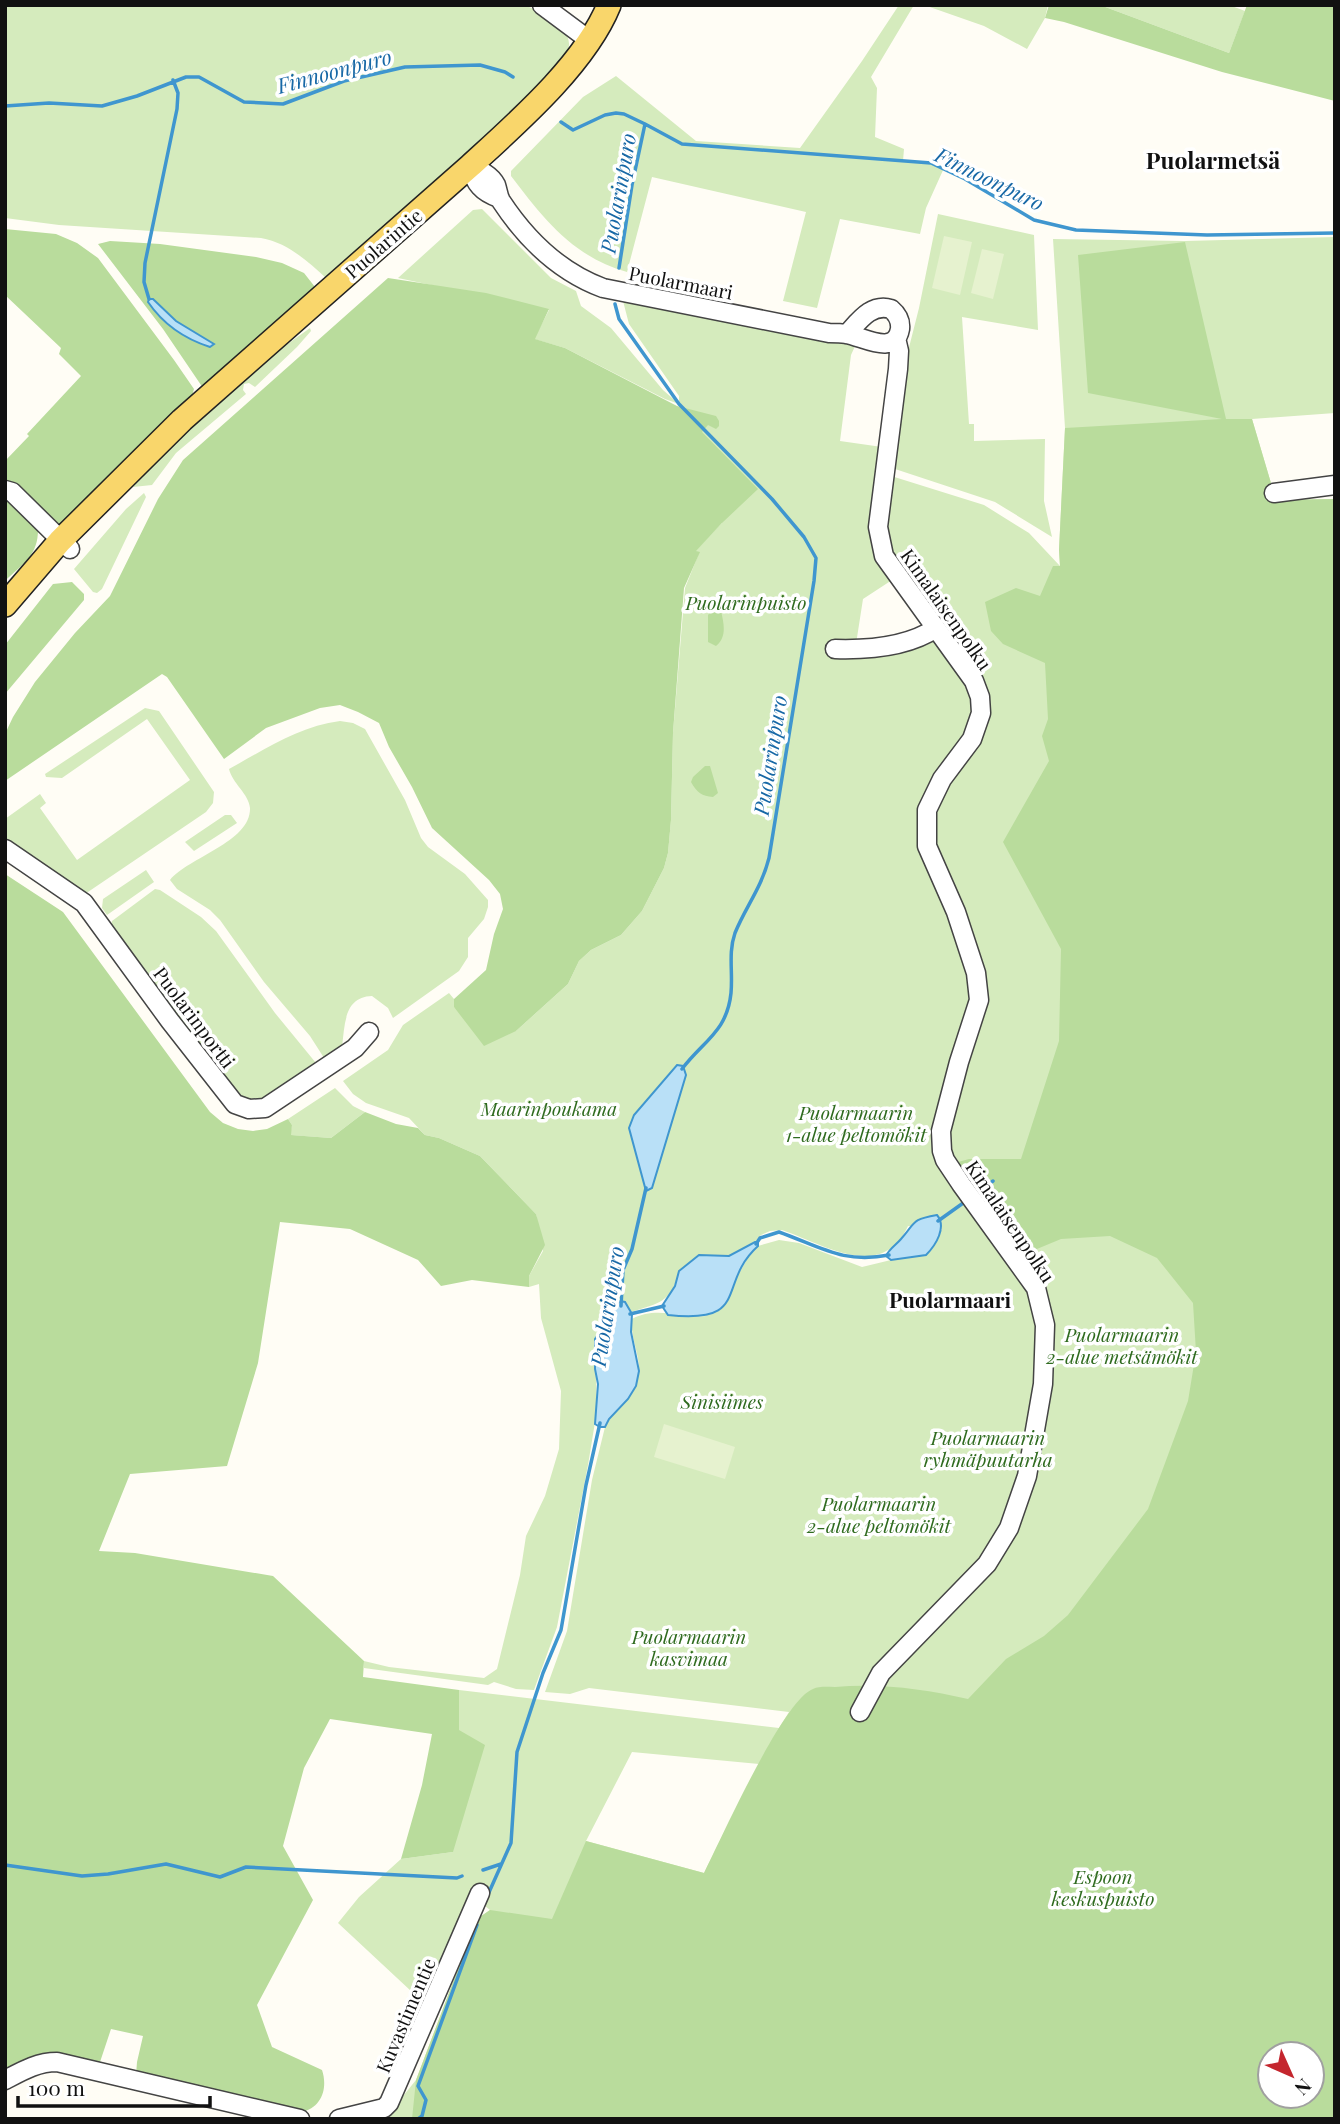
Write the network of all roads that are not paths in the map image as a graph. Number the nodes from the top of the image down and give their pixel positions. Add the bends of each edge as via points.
1 (542, 5) edge
2 (609, 5) edge
3 (589, 40) junction
4 (470, 166) junction
5 (847, 334) junction
6 (895, 338) junction
7 (1335, 485) edge
8 (5, 490) edge
9 (1274, 492) dead end
10 (65, 545) junction
11 (5, 605) edge
12 (5, 624) edge
13 (936, 628) junction
14 (835, 649) dead end
15 (5, 849) edge
16 (369, 1032) dead end
17 (860, 1712) dead end
18 (480, 1893) dead end
19 (5, 2080) edge
20 (300, 2119) edge
21 (339, 2119) edge

1 - 3 street
2 - 3 main road, Puolarintie
3 - 4 main road, Puolarintie via 560,77
4 - 5 street, Puolarmaari via 486,194 499,198 550,258 596,285
4 - 10 main road, Puolarintie via 190,413 103,496
5 - 6 street, Puolarmaari via 879,344
5 - 6 street via 871,310 884,307 900,320
6 - 13 street, Kimalaisenpolku via 898,369 878,527 888,563
7 - 9 street
8 - 10 street
10 - 11 main road, Puolarintie
10 - 12 main road, Puolarintie
13 - 14 street via 926,635 863,650
13 - 17 street, Kimalaisenpolku via 974,681 981,713 972,739 942,779 927,810 927,846 956,912 979,1000 941,1131 945,1160 1035,1288 1046,1344 1027,1476 1009,1528 987,1564 881,1673
15 - 16 street, Puolarinportti via 84,903 235,1104 265,1108 355,1048
18 - 21 street, Kuvastimentie via 389,2103
19 - 20 street via 30,2067 57,2062

